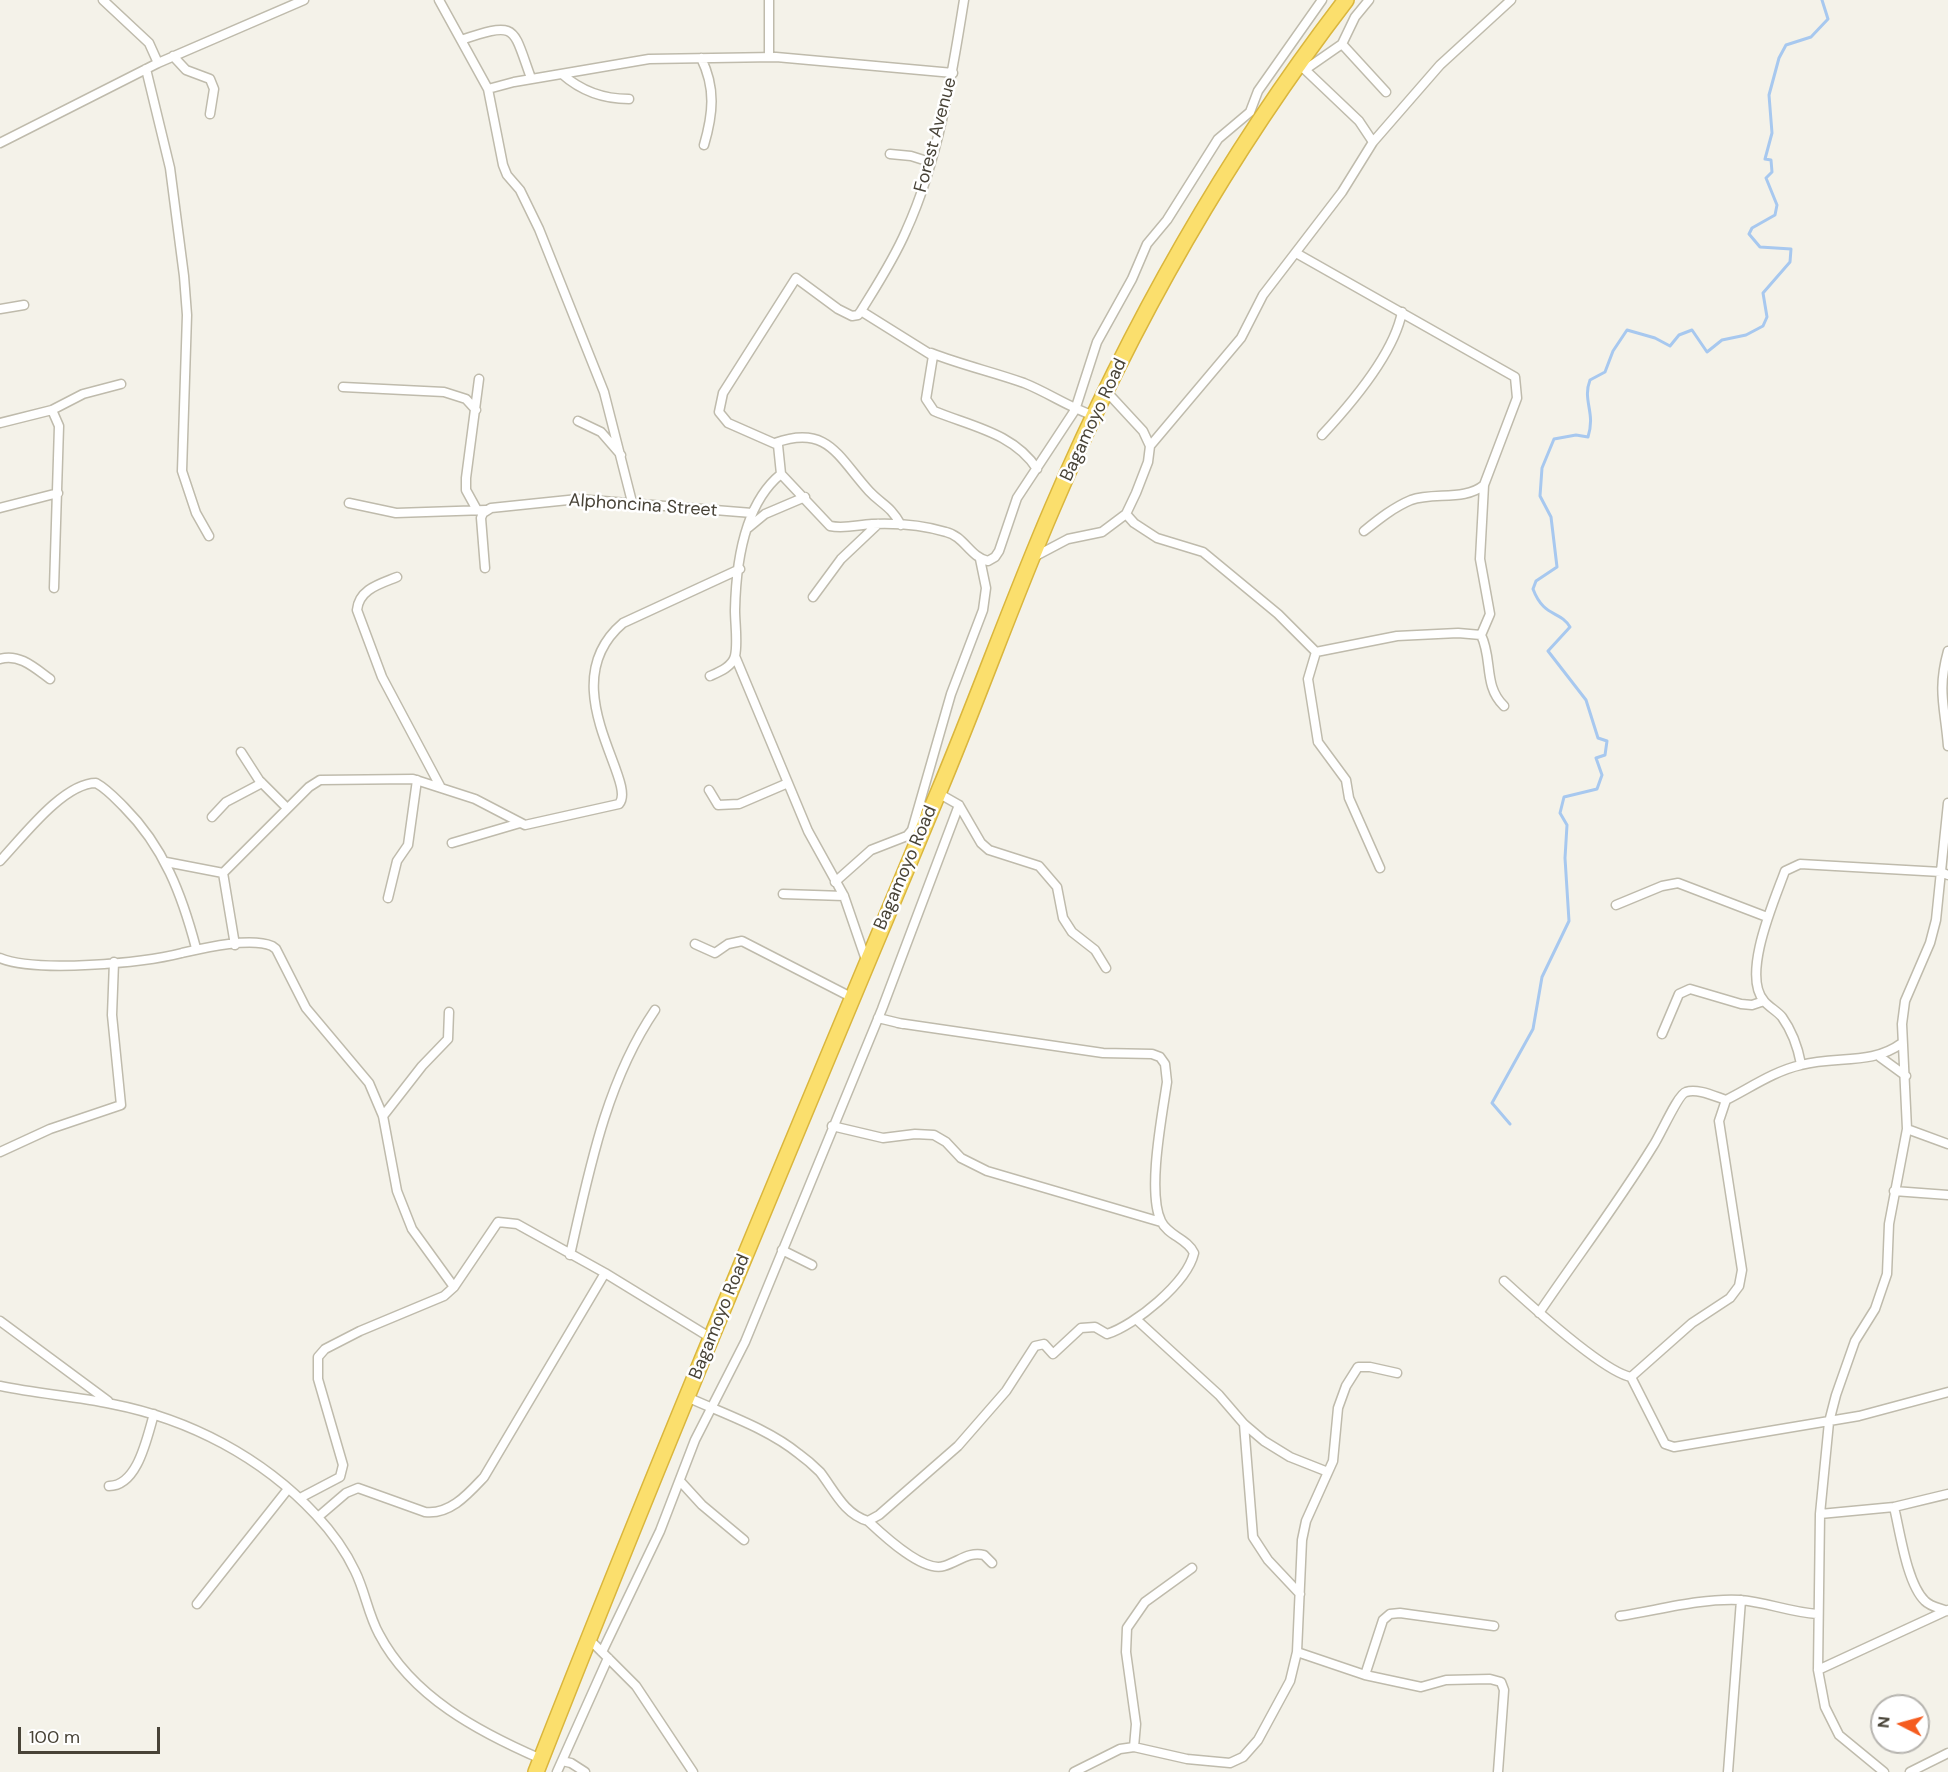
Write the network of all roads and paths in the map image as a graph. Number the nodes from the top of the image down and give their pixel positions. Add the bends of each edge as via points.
1 (103, 0) edge
2 (304, 0) edge
3 (439, 0) edge
4 (769, 0) edge
5 (964, 0) edge
6 (1322, 0) edge
7 (1346, 0) edge
8 (1369, 0) edge
9 (1511, 0) edge
10 (461, 40) junction
11 (1342, 44) junction
12 (173, 56) junction
13 (769, 57) junction
14 (701, 58) junction
15 (158, 63) junction
16 (1302, 66) junction
17 (146, 69) junction
18 (953, 73) junction
19 (562, 74) junction
20 (531, 78) junction
21 (488, 89) junction
22 (1386, 93) dead end
23 (629, 99) dead end
24 (210, 114) dead end
25 (1373, 142) junction
26 (0, 143) edge
27 (704, 145) dead end
28 (890, 154) dead end
29 (930, 162) junction
30 (1296, 253) junction
31 (24, 305) dead end
32 (0, 309) edge
33 (861, 311) junction
34 (1402, 312) junction
35 (930, 353) junction
36 (479, 379) dead end
37 (121, 384) dead end
38 (343, 387) dead end
39 (1106, 391) junction
40 (52, 410) junction
41 (476, 410) junction
42 (1075, 410) junction
43 (1095, 416) junction
44 (578, 421) dead end
45 (0, 423) edge
46 (1322, 435) dead end
47 (775, 443) junction
48 (1150, 446) junction
49 (621, 455) junction
50 (1037, 469) junction
51 (781, 474) junction
52 (1484, 485) junction
53 (58, 493) junction
54 (805, 497) junction
55 (632, 502) junction
56 (349, 503) dead end
57 (0, 508) edge
58 (481, 510) junction
59 (752, 513) junction
60 (1126, 514) junction
61 (878, 524) junction
62 (901, 525) junction
63 (747, 528) junction
64 (1364, 531) dead end
65 (209, 536) dead end
66 (980, 559) junction
67 (1032, 559) junction
68 (486, 568) dead end
69 (740, 568) junction
70 (398, 577) dead end
71 (54, 588) dead end
72 (813, 597) dead end
73 (1481, 635) junction
74 (1948, 651) edge
75 (1316, 652) junction
76 (735, 656) junction
77 (0, 659) edge
78 (710, 676) dead end
79 (50, 679) dead end
80 (1504, 706) dead end
81 (1948, 746) edge
82 (241, 752) dead end
83 (417, 780) junction
84 (262, 783) junction
85 (788, 783) junction
86 (440, 786) junction
87 (709, 790) dead end
88 (938, 793) junction
89 (1948, 803) edge
90 (959, 804) junction
91 (287, 808) junction
92 (212, 818) dead end
93 (520, 823) junction
94 (452, 843) dead end
95 (0, 861) edge
96 (166, 862) junction
97 (1380, 868) dead end
98 (223, 873) junction
99 (1944, 874) edge
100 (835, 882) junction
101 (783, 894) dead end
102 (843, 896) junction
103 (388, 898) dead end
104 (1616, 905) dead end
105 (1767, 917) junction
106 (696, 944) dead end
107 (235, 945) junction
108 (196, 948) junction
109 (0, 957) edge
110 (866, 960) junction
111 (114, 962) junction
112 (1106, 968) dead end
113 (851, 997) junction
114 (1764, 1001) junction
115 (655, 1010) dead end
116 (449, 1012) dead end
117 (878, 1018) junction
118 (898, 1023) junction
119 (1662, 1034) dead end
120 (1902, 1043) junction
121 (1053, 1052) dead end
122 (1880, 1057) junction
123 (1801, 1064) junction
124 (1906, 1076) junction
125 (1726, 1100) junction
126 (382, 1116) junction
127 (832, 1126) junction
128 (1907, 1129) junction
129 (1948, 1144) edge
130 (0, 1152) edge
131 (1894, 1191) junction
132 (1948, 1195) edge
133 (1161, 1222) junction
134 (782, 1250) junction
135 (570, 1255) junction
136 (812, 1265) dead end
137 (605, 1273) junction
138 (1504, 1281) dead end
139 (454, 1287) junction
140 (1539, 1313) junction
141 (1137, 1320) junction
142 (0, 1321) edge
143 (711, 1338) junction
144 (1396, 1373) dead end
145 (1632, 1377) junction
146 (0, 1386) edge
147 (12, 1388) junction
148 (1948, 1392) edge
149 (0, 1393) edge
150 (687, 1398) junction
151 (111, 1403) junction
152 (711, 1408) junction
153 (154, 1414) junction
154 (1829, 1422) junction
155 (1244, 1424) junction
156 (1328, 1472) junction
157 (680, 1481) junction
158 (109, 1486) dead end
159 (288, 1489) junction
160 (1948, 1494) edge
161 (300, 1498) junction
162 (1894, 1507) junction
163 (1820, 1514) junction
164 (318, 1517) junction
165 (868, 1521) junction
166 (744, 1540) dead end
167 (992, 1563) dead end
168 (1192, 1568) dead end
169 (1300, 1594) junction
170 (1741, 1600) junction
171 (197, 1604) dead end
172 (1948, 1611) edge
173 (1817, 1614) junction
174 (1620, 1616) dead end
175 (1494, 1626) dead end
176 (589, 1639) junction
177 (1298, 1652) junction
178 (605, 1655) junction
179 (1818, 1670) junction
180 (1365, 1675) junction
181 (1134, 1747) junction
182 (1948, 1753) edge
183 (562, 1761) junction
184 (539, 1766) edge
185 (557, 1772) edge
186 (585, 1772) edge
187 (693, 1772) edge
188 (1074, 1772) edge
189 (1498, 1772) edge
190 (1728, 1772) edge
191 (1884, 1772) edge
192 (1910, 1772) edge

1 - 15 street via 149,43
2 - 12 street
3 - 10 street
4 - 13 street
5 - 18 street, Forest Avenue
6 - 42 street via 1258,91 1250,112 1218,139 1167,220 1147,244 1098,342
7 - 16 highway, Bagamoyo Road
8 - 11 street via 1355,16
9 - 25 street via 1440,64
10 - 20 street via 498,28 510,31 517,37
10 - 21 street
11 - 16 street
11 - 22 street
12 - 15 street
12 - 24 street via 186,70 213,83
13 - 14 street
13 - 18 street
14 - 19 street via 649,59
14 - 27 street via 709,75 713,100
15 - 17 street
16 - 25 street via 1359,121
16 - 39 highway, Bagamoyo Road via 1264,111 1196,224
17 - 26 street
17 - 65 street via 170,168 184,276 187,315 182,471 196,513
18 - 29 street, Forest Avenue
19 - 20 street
19 - 23 street via 602,97
20 - 21 street
21 - 49 street via 503,165 539,229 604,392
25 - 30 street via 1342,192
28 - 29 street
29 - 33 street, Forest Avenue via 906,231
30 - 34 street
30 - 48 street via 1263,296 1241,338
31 - 32 street
33 - 35 street
33 - 47 street via 858,315 847,314 801,279 794,280 718,405 721,418 728,423
34 - 46 street via 1393,337 1361,390
34 - 52 street via 1515,377 1517,398
35 - 42 street via 1030,386
35 - 50 street via 934,360 926,399 934,411 996,435 1027,454
36 - 41 street
37 - 40 street via 83,394
38 - 41 street via 451,393 466,399
39 - 43 highway, Bagamoyo Road
39 - 48 street via 1143,431
40 - 45 street
40 - 53 street via 59,426
41 - 58 street via 466,490
42 - 43 street
42 - 50 street
43 - 67 highway, Bagamoyo Road
44 - 49 street via 601,432
47 - 51 street via 780,449
47 - 62 street via 795,436 820,439 846,462 874,496 892,509
48 - 60 street via 1143,477
49 - 55 street
50 - 66 street via 1017,498 995,557 988,561
51 - 54 street
51 - 59 street via 761,493
52 - 64 street via 1469,493 1413,500
52 - 73 street via 1480,559 1490,614
53 - 57 street
53 - 71 street
54 - 61 street via 830,526
54 - 63 street via 765,514
55 - 58 street, Alphoncina Street via 570,499
55 - 59 street, Alphoncina Street
56 - 58 street, Alphoncina Street via 396,513
58 - 68 street
59 - 63 street
60 - 67 street via 1102,532 1068,539
60 - 75 street via 1157,538 1203,552 1284,619
61 - 62 street
61 - 72 street via 846,553
62 - 66 street via 952,534
63 - 69 street
66 - 100 street via 986,588 983,610 951,694 912,830 907,836 871,849
67 - 88 highway, Bagamoyo Road
69 - 76 street
69 - 93 street via 623,623 604,644 596,668 596,716 606,749 620,774 622,801 614,807 530,825
70 - 86 street via 365,592 358,600 358,616 382,677
73 - 75 street via 1397,636
73 - 80 street via 1490,686
74 - 81 street via 1940,694
75 - 97 street via 1308,679 1318,742 1346,780 1349,798
76 - 78 street via 729,666
76 - 85 street
77 - 79 street via 25,661
82 - 84 street
83 - 86 street
83 - 91 street via 324,778
83 - 103 street via 408,845 398,861
84 - 91 street
84 - 92 street via 226,802
85 - 87 street via 732,806 718,805
85 - 100 street
86 - 93 street
88 - 90 street
88 - 110 highway, Bagamoyo Road
89 - 99 street
90 - 112 street via 989,850 1040,866 1057,887 1063,918 1072,932 1095,950
90 - 117 street
91 - 98 street
93 - 94 street
95 - 96 street via 60,799 85,784 96,783 130,813
96 - 98 street
96 - 108 street
98 - 107 street
99 - 105 street via 1800,864 1785,871
99 - 120 street via 1934,928 1905,1001
100 - 102 street
101 - 102 street
102 - 110 street
104 - 105 street via 1678,883
105 - 114 street via 1758,961 1759,991
106 - 113 street via 715,953 742,941
107 - 108 street
107 - 126 street via 267,944 276,949 306,1008 369,1083
108 - 111 street via 182,954
109 - 111 street via 29,964
110 - 113 highway, Bagamoyo Road
111 - 130 street via 112,1015 121,1105 50,1129
113 - 143 highway, Bagamoyo Road
114 - 119 street via 1752,1005 1683,990
114 - 123 street via 1787,1026
115 - 135 street via 627,1059 606,1114
116 - 126 street via 448,1039
117 - 118 street
117 - 127 street
118 - 121 street
118 - 133 street via 1103,1053 1160,1057 1167,1072 1155,1205
120 - 122 street
120 - 124 street
122 - 123 street
122 - 124 street
123 - 125 street
124 - 128 street
125 - 140 street via 1686,1091 1678,1097 1667,1124 1623,1195
125 - 145 street via 1719,1120 1741,1261 1739,1286 1730,1298 1692,1323
126 - 139 street via 397,1191 412,1229
127 - 133 street via 883,1138 934,1135 961,1158 987,1172
127 - 134 street
128 - 129 street
128 - 131 street
131 - 132 street
131 - 154 street via 1883,1291 1855,1341
133 - 141 street via 1194,1253 1177,1281
134 - 136 street
134 - 152 street via 745,1342
135 - 137 street
135 - 139 street via 517,1224 498,1222
137 - 143 street
137 - 164 street via 484,1477 464,1498 436,1513 425,1512 358,1488
138 - 140 street
139 - 161 street via 432,1303 360,1331 325,1349 318,1357 318,1379 344,1465 340,1478
140 - 145 street via 1614,1370
141 - 155 street via 1219,1395
141 - 165 street via 1107,1334 1095,1327 1081,1328 1053,1354 1044,1344 1035,1346 1006,1390 958,1446
142 - 151 street
143 - 150 highway, Bagamoyo Road
144 - 156 street via 1358,1367 1338,1408 1333,1461
145 - 154 street via 1669,1447
146 - 147 street
147 - 149 street
147 - 151 street
148 - 154 street
150 - 152 street
150 - 176 highway, Bagamoyo Road
151 - 153 street
152 - 157 street
152 - 165 street via 798,1452 849,1510
153 - 158 street via 131,1474 124,1483
153 - 159 street via 227,1444
154 - 163 street
155 - 156 street via 1290,1457
155 - 169 street via 1253,1537 1268,1560
156 - 169 street via 1306,1521
157 - 166 street
157 - 178 street
159 - 161 street
159 - 171 street
160 - 162 street
161 - 164 street
162 - 163 street
162 - 172 street via 1917,1590 1932,1606
163 - 173 street
164 - 184 street via 354,1570 378,1633 394,1660 453,1714
165 - 167 street via 933,1567 975,1554 984,1555
168 - 181 street via 1145,1602 1127,1628 1126,1652 1136,1724
169 - 177 street
170 - 173 street via 1778,1610
170 - 174 street
170 - 190 street
172 - 179 street
173 - 179 street
175 - 180 street via 1390,1614 1383,1620
176 - 178 street
176 - 184 highway, Bagamoyo Road
177 - 180 street
177 - 181 street via 1276,1710 1243,1757 1218,1763
178 - 183 street
178 - 187 street via 636,1686
179 - 191 street via 1834,1729
180 - 189 street via 1421,1687 1446,1680 1501,1682 1504,1690
181 - 188 street via 1120,1749
182 - 192 street
183 - 185 street
183 - 186 street

